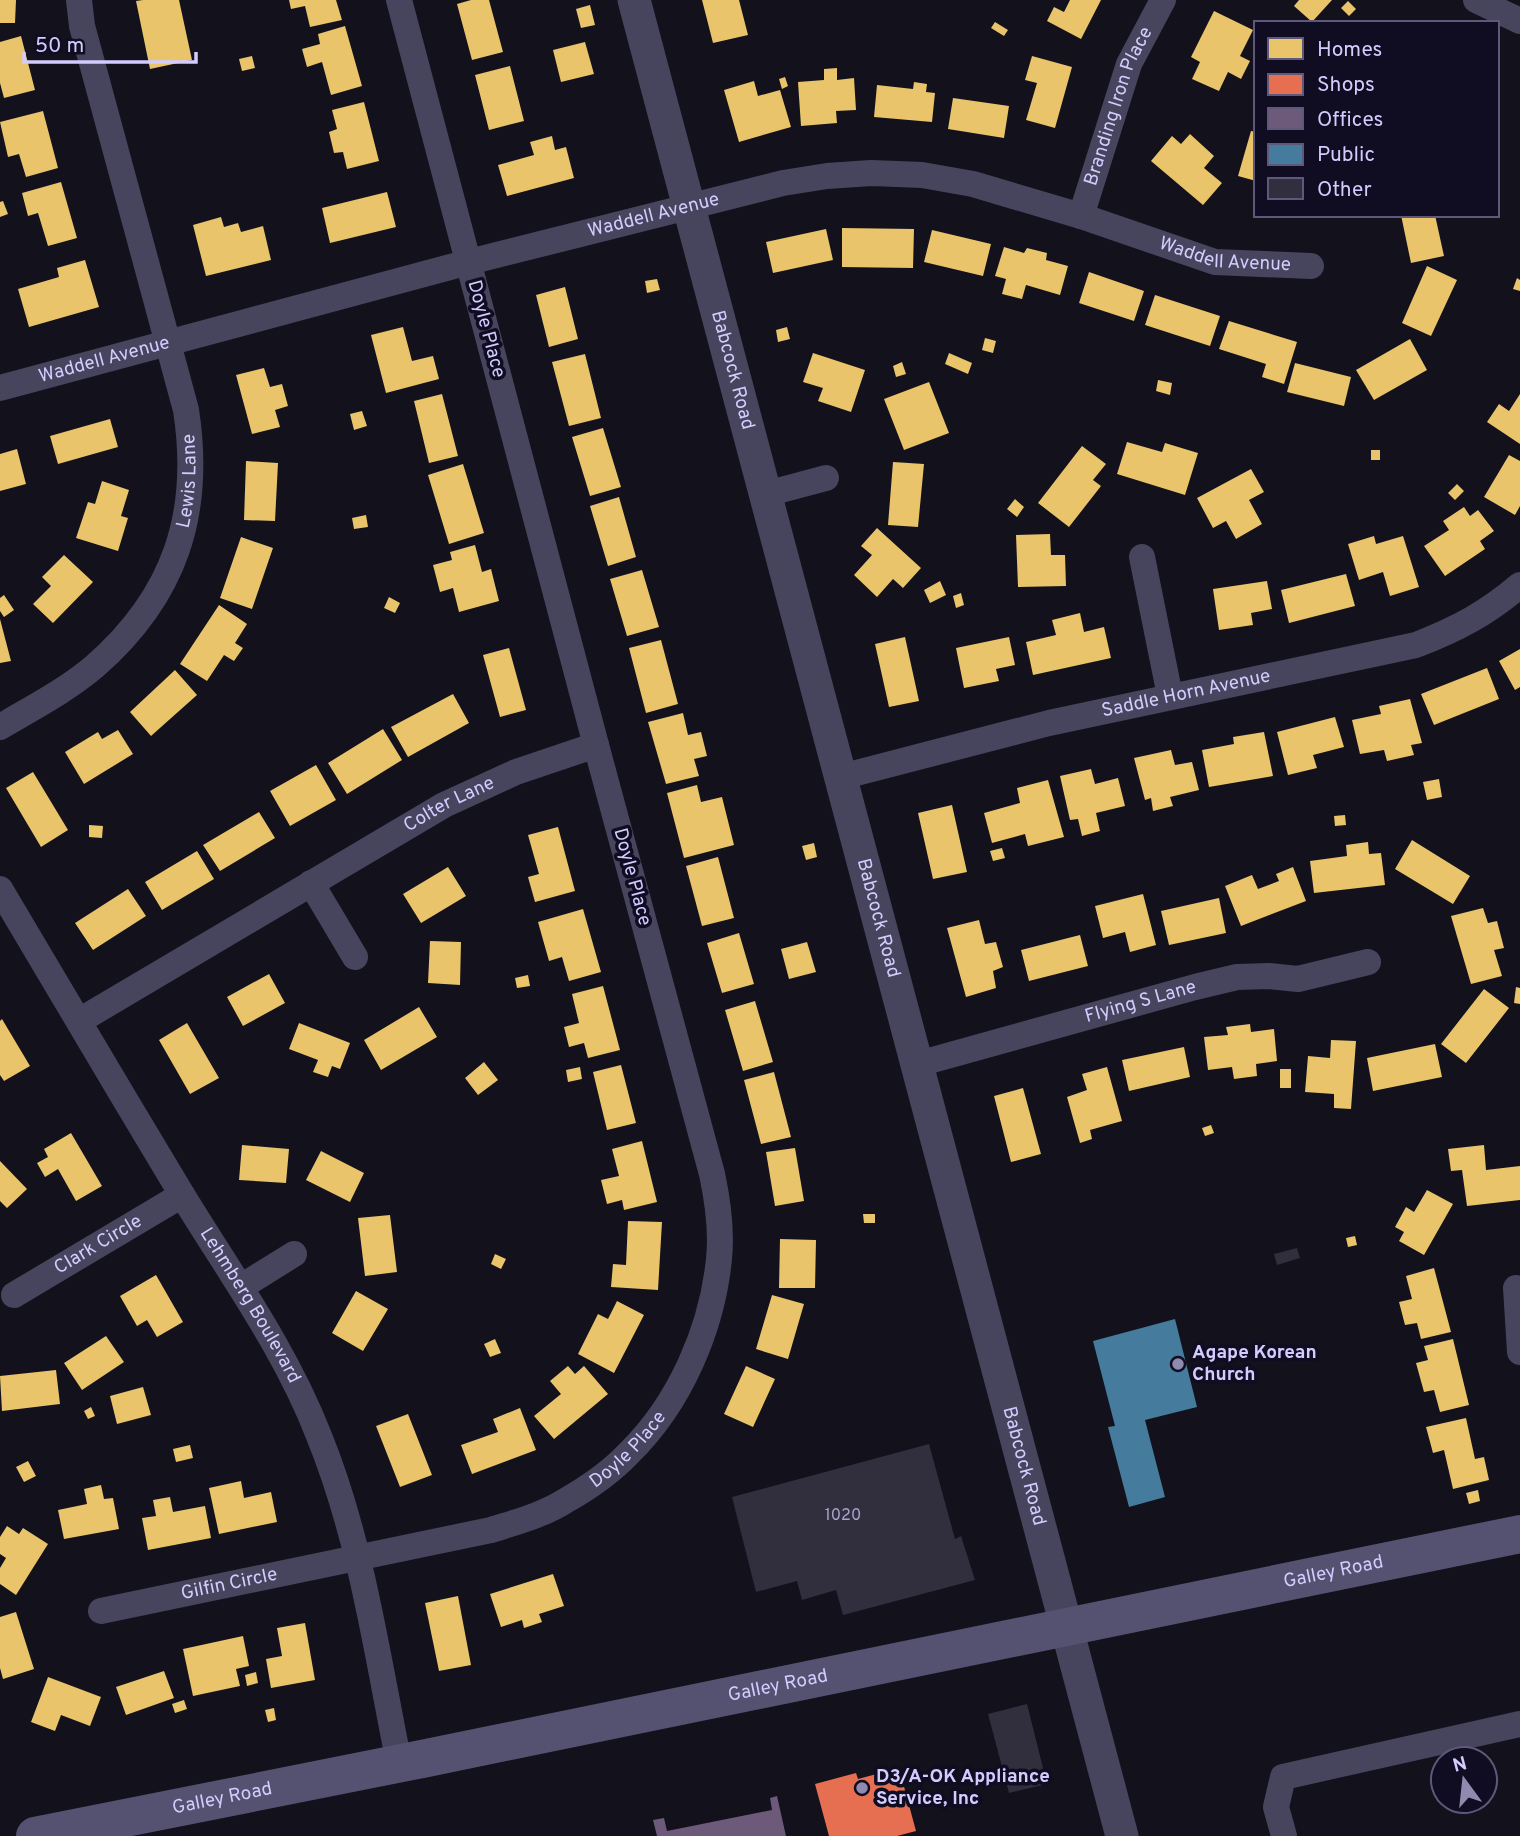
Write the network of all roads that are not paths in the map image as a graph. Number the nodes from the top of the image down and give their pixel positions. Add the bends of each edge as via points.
1 (79, 0) edge
2 (399, 0) edge
3 (634, 0) edge
4 (1163, 0) edge
5 (1476, 0) edge
6 (1520, 21) edge
7 (690, 207) junction
8 (1081, 216) junction
9 (469, 262) junction
10 (1311, 266) dead end
11 (167, 343) junction
12 (0, 388) edge
13 (826, 478) dead end
14 (766, 494) junction
15 (1142, 556) dead end
16 (1520, 585) edge
17 (1170, 696) junction
18 (0, 727) edge
19 (596, 745) junction
20 (841, 777) junction
21 (311, 883) junction
22 (0, 889) edge
23 (10, 926) edge
24 (355, 957) dead end
25 (1368, 962) dead end
26 (79, 1021) junction
27 (918, 1064) junction
28 (182, 1195) junction
29 (294, 1254) dead end
30 (241, 1287) junction
31 (1516, 1288) dead end
32 (14, 1295) dead end
33 (1520, 1352) edge
34 (1520, 1534) edge
35 (357, 1558) junction
36 (101, 1611) dead end
37 (1066, 1626) junction
38 (1520, 1724) edge
39 (399, 1763) junction
40 (35, 1836) edge
41 (1122, 1836) edge
42 (1284, 1836) edge

1 - 11 street, Lewis Lane via 82,26
2 - 9 street, Doyle Place
3 - 7 street, Babcock Road
4 - 8 street, Branding Iron Place via 1129,64
5 - 6 street
7 - 8 street, Waddell Avenue via 783,183 871,173 922,175 972,184
7 - 9 street, Waddell Avenue
7 - 14 street, Babcock Road
8 - 10 street, Waddell Avenue via 1215,262
9 - 11 street, Waddell Avenue
9 - 19 street, Doyle Place
11 - 12 street, Waddell Avenue
11 - 18 street, Lewis Lane via 186,410 192,472 188,506 168,574 150,606 94,667
13 - 14 street
14 - 20 street, Babcock Road
15 - 17 street
16 - 17 street, Saddle Horn Avenue via 1452,631 1416,645
17 - 20 street, Saddle Horn Avenue
19 - 21 street, Colter Lane via 475,789
19 - 35 street, Doyle Place via 719,1207 719,1257 712,1304 682,1382 658,1419 629,1453 595,1482 563,1503 491,1530
20 - 27 street, Babcock Road
21 - 24 street
21 - 26 street, Colter Lane
22 - 23 street, Lehmberg Boulevard
23 - 26 street, Lehmberg Boulevard
25 - 27 street, Flying S Lane via 1298,979 1237,978 1195,987
26 - 28 street, Lehmberg Boulevard
27 - 37 street, Babcock Road
28 - 30 street, Lehmberg Boulevard
28 - 32 street, Clark Circle
29 - 30 street
30 - 35 street, Lehmberg Boulevard via 287,1365 320,1436
31 - 33 street
34 - 37 main road, Galley Road
35 - 36 street, Gilfin Circle
35 - 39 street, Lehmberg Boulevard
37 - 39 main road, Galley Road
37 - 41 street, Babcock Road
38 - 42 street via 1283,1776 1276,1807
39 - 40 main road, Galley Road

